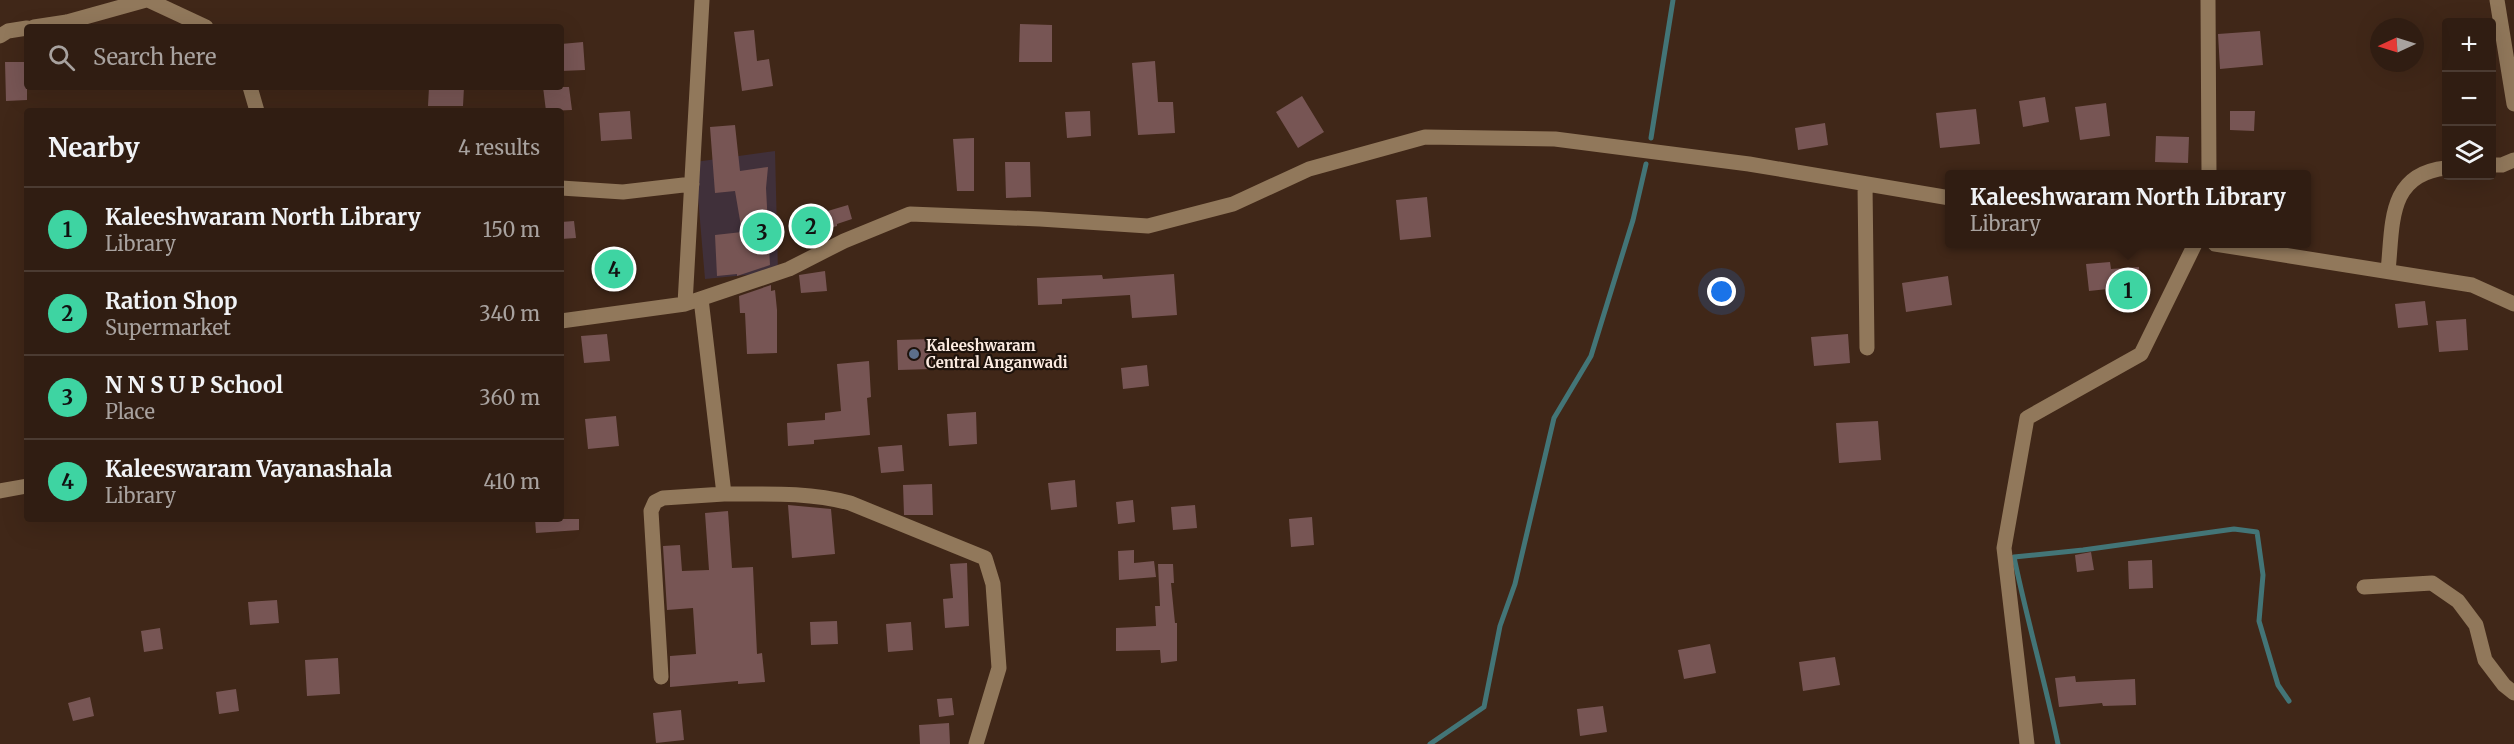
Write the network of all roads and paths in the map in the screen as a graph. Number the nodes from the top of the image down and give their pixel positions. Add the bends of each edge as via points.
1 (147, 0) edge
2 (702, 0) edge
3 (2208, 0) edge
4 (2497, 0) edge
5 (165, 4) edge
6 (54, 24) edge
7 (201, 24) edge
8 (24, 28) edge
9 (0, 36) edge
10 (250, 90) edge
11 (2514, 104) edge
12 (256, 108) edge
13 (2514, 159) edge
14 (2496, 165) edge
15 (2442, 169) edge
16 (2209, 170) edge
17 (692, 184) junction
18 (1865, 184) junction
19 (564, 188) edge
20 (1945, 197) edge
21 (2193, 248) edge
22 (2247, 248) edge
23 (2388, 271) junction
24 (700, 299) junction
25 (685, 304) junction
26 (2514, 304) edge
27 (564, 321) edge
28 (1867, 348) dead end
29 (24, 487) edge
30 (0, 491) edge
31 (724, 494) junction
32 (2364, 587) dead end
33 (661, 677) dead end
34 (2514, 693) edge
35 (976, 744) edge
36 (2027, 744) edge

1 - 5 street
1 - 6 street
2 - 17 street
3 - 16 street
4 - 11 street
5 - 7 street
8 - 9 street
10 - 12 street
13 - 14 street
15 - 23 street via 2417,175 2400,193
17 - 19 street via 623,192
17 - 25 street
18 - 20 street
18 - 24 street via 1749,164 1555,139 1425,136 1309,170 1233,204 1148,226 910,214 789,268
18 - 28 street
21 - 36 street via 2141,354 2027,418 2004,548
22 - 23 street
23 - 26 street via 2472,285
24 - 25 street
24 - 31 street
25 - 27 street
29 - 30 street
31 - 33 street via 663,498 651,511
31 - 35 street via 827,497 985,558 993,584 999,668
32 - 34 street via 2432,582 2458,601 2476,625 2485,660

